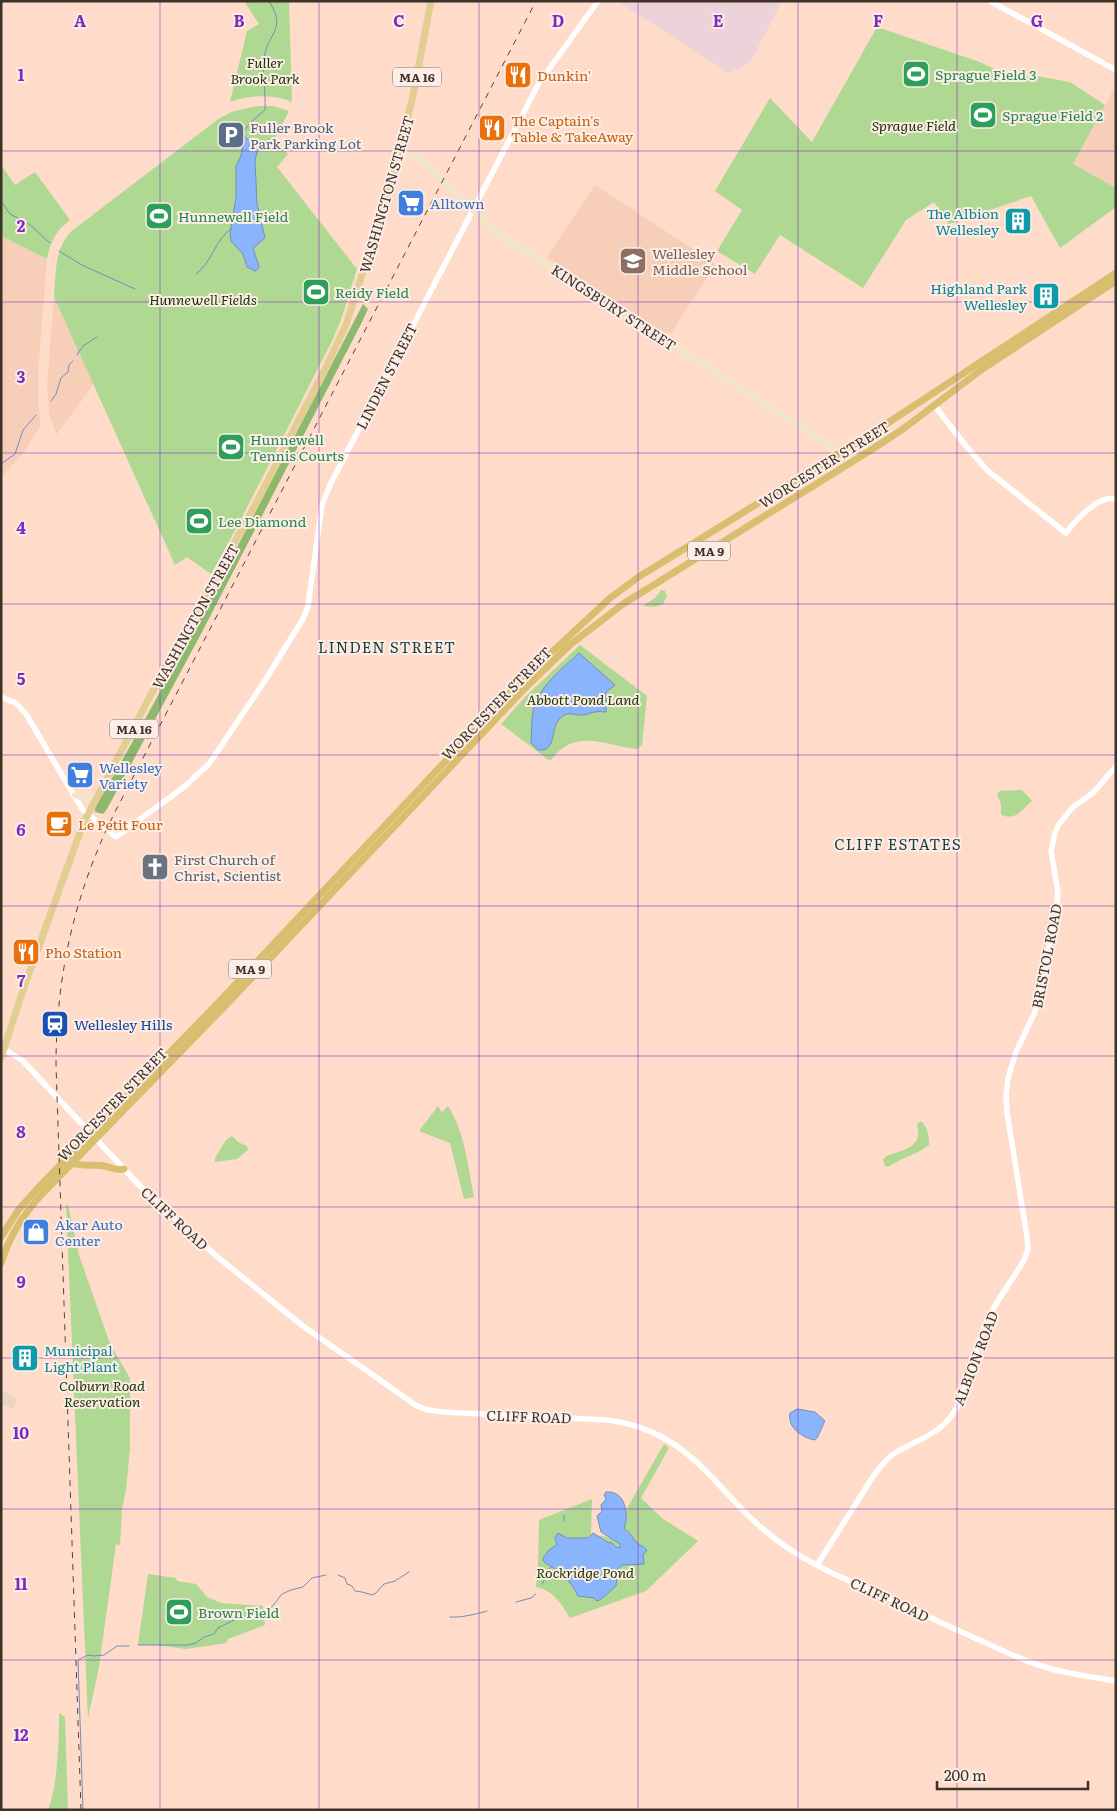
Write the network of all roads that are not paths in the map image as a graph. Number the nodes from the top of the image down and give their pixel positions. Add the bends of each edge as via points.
1 (431, 1) edge
2 (598, 1) edge
3 (990, 1) edge
4 (1116, 70) edge
5 (400, 151) junction
6 (473, 210) junction
7 (1116, 273) edge
8 (1116, 281) edge
9 (934, 405) junction
10 (907, 410) junction
11 (913, 421) junction
12 (838, 454) junction
13 (1116, 499) edge
14 (723, 525) junction
15 (727, 540) junction
16 (1, 697) edge
17 (1116, 766) edge
18 (98, 794) junction
19 (75, 795) junction
20 (89, 813) junction
21 (4, 1049) junction
22 (1, 1058) edge
23 (103, 1126) junction
24 (85, 1145) junction
25 (72, 1162) junction
26 (124, 1169) junction
27 (1, 1237) edge
28 (1027, 1253) joint
29 (1, 1263) edge
30 (817, 1565) junction
31 (1116, 1681) edge

1 - 5 main road, WASHINGTON STREET / MA 16
2 - 6 street, LINDEN STREET via 541,80
3 - 4 street
5 - 6 main road, KINGSBURY STREET via 417,157
5 - 18 main road, WASHINGTON STREET / MA 16 via 352,310 336,348 244,528
6 - 12 main road, KINGSBURY STREET via 501,235 828,444
6 - 20 street, LINDEN STREET via 331,483 322,505 308,606 264,682 209,764 184,787 116,837
7 - 10 highway, WORCESTER STREET / MA 9
8 - 9 highway, WORCESTER STREET / MA 9
9 - 11 highway, WORCESTER STREET / MA 9
9 - 13 street via 988,471 1066,533 1101,499
10 - 11 highway
10 - 12 highway, WORCESTER STREET / MA 9
11 - 15 highway, WORCESTER STREET / MA 9
12 - 14 highway, WORCESTER STREET / MA 9
14 - 15 highway via 721,534
14 - 23 highway, WORCESTER STREET / MA 9 via 618,592 540,663
15 - 23 highway, WORCESTER STREET / MA 9 via 616,610 539,674 226,1005
16 - 19 street via 23,710
17 - 28 street, BRISTOL ROAD via 1094,792 1073,807 1055,833 1051,854 1058,893 1056,915 1036,1010 1009,1075 1007,1112
18 - 19 main road via 86,799
18 - 20 main road, WASHINGTON STREET / MA 16
19 - 20 street via 82,809
20 - 21 main road, WASHINGTON STREET / MA 16
21 - 22 main road, WASHINGTON STREET / MA 16
21 - 26 street, CLIFF ROAD via 22,1060
23 - 24 highway, WORCESTER STREET / MA 9
24 - 25 highway, WORCESTER STREET / MA 9
24 - 27 highway, WORCESTER STREET / MA 9 via 46,1180
25 - 26 highway
25 - 29 highway, WORCESTER STREET / MA 9 via 18,1223
26 - 30 street, CLIFF ROAD via 208,1250 261,1294 417,1406 442,1412 597,1419 646,1429 685,1451 766,1532
28 - 30 street, ALBION ROAD via 985,1324 961,1399 953,1414 936,1431 882,1465
30 - 31 street, CLIFF ROAD via 1031,1662 1058,1671

